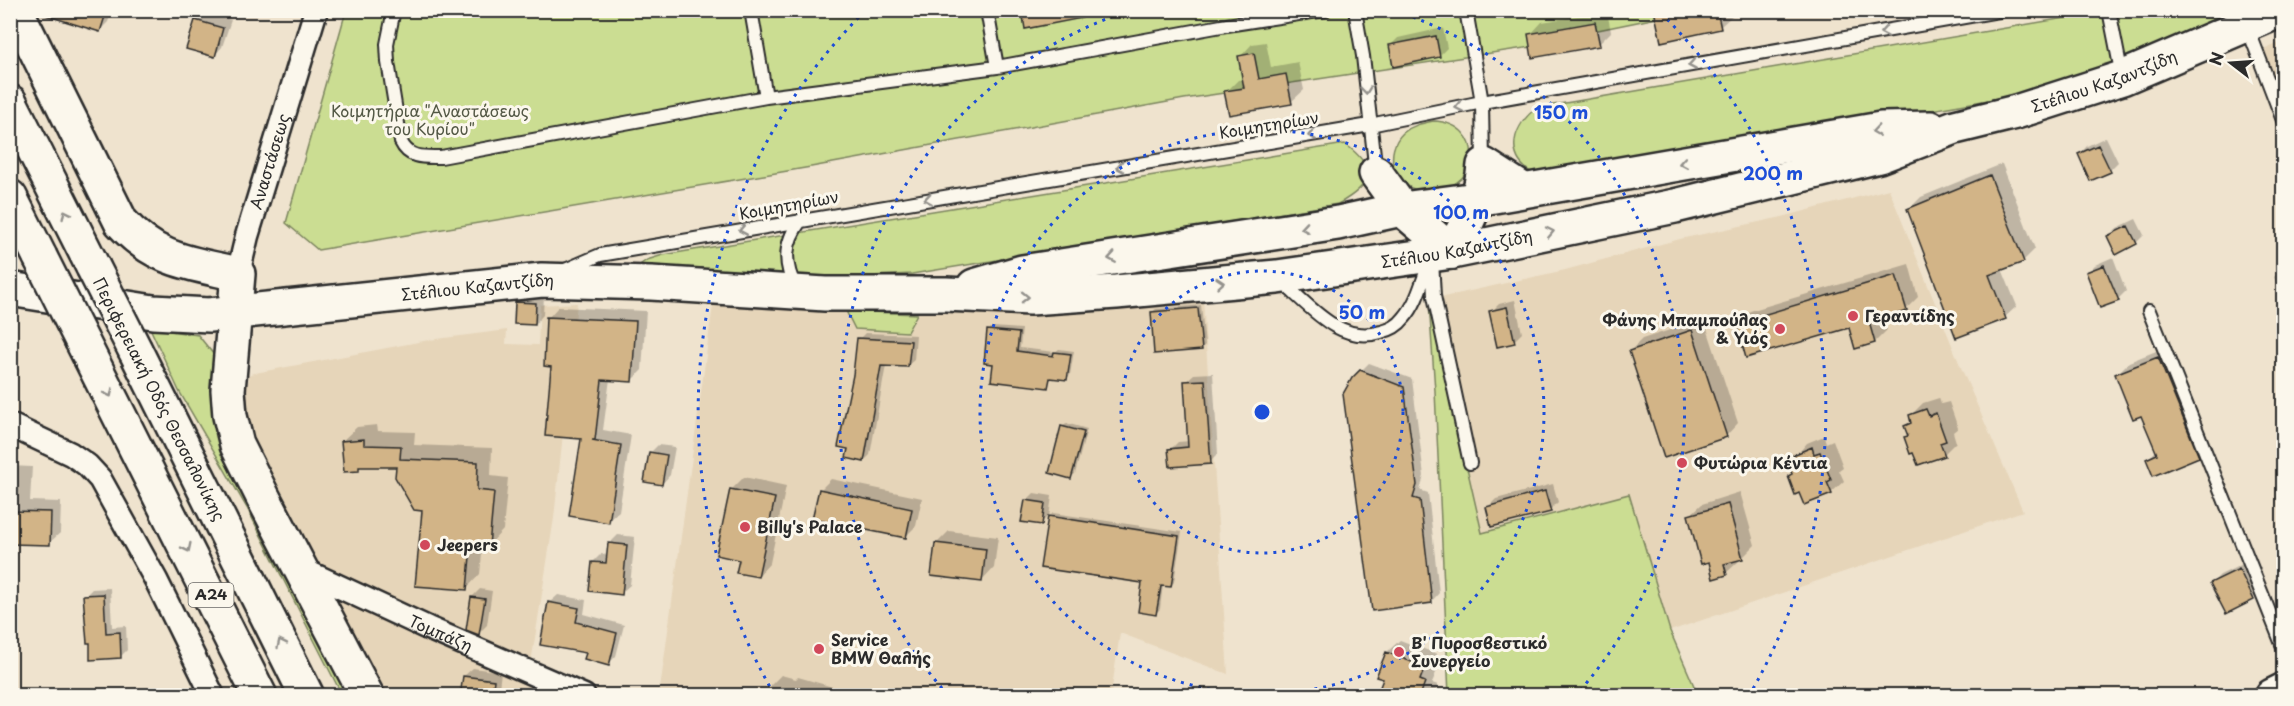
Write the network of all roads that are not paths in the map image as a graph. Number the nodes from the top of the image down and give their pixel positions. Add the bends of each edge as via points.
1 (16, 10) edge
2 (316, 10) edge
3 (394, 10) edge
4 (751, 10) edge
5 (987, 10) edge
6 (1225, 10) edge
7 (1325, 10) edge
8 (1355, 10) edge
9 (1466, 10) edge
10 (2004, 10) edge
11 (2109, 10) edge
12 (2281, 10) edge
13 (1227, 25) junction
14 (2246, 25) junction
15 (997, 67) junction
16 (2122, 78) junction
17 (766, 96) junction
18 (10, 102) edge
19 (1482, 102) junction
20 (2283, 123) edge
21 (1370, 125) junction
22 (1955, 127) junction
23 (1484, 165) junction
24 (1376, 173) junction
25 (1522, 190) junction
26 (10, 197) edge
27 (1477, 199) junction
28 (1402, 209) junction
29 (801, 220) junction
30 (1338, 223) junction
31 (1442, 254) junction
32 (238, 274) junction
33 (1277, 277) junction
34 (542, 280) junction
35 (10, 289) edge
36 (798, 292) junction
37 (946, 294) junction
38 (2149, 311) dead end
39 (234, 314) junction
40 (10, 425) edge
41 (1470, 463) dead end
42 (299, 568) junction
43 (2283, 649) edge
44 (2283, 690) edge
45 (213, 696) edge
46 (260, 696) edge
47 (307, 696) edge
48 (367, 696) edge
49 (584, 696) edge
50 (2272, 696) edge

1 - 32 main road via 121,222 136,239 163,255
2 - 32 street, Αναστάσεως
3 - 17 lane via 387,44 388,62 401,142 414,156 441,157
4 - 17 lane
5 - 15 lane
6 - 13 lane
7 - 13 lane
8 -> 21 lane
9 - 19 lane
10 -> 19 lane, Κοιμητηρίων
11 - 16 lane
12 - 14 main road, Στέλιου Καζαντζίδη
13 - 15 lane
14 - 16 main road, Στέλιου Καζαντζίδη
14 - 20 lane
15 - 17 lane
16 - 22 main road, Στέλιου Καζαντζίδη
47 -> 18 main road, Περιφερειακή Οδός Θεσσαλονίκης / Α24, bridge
19 -> 21 lane, Κοιμητηρίων
19 - 23 lane
21 - 24 lane
21 -> 29 lane, Κοιμητηρίων
22 -> 25 main road, Στέλιου Καζαντζίδη via 1881,129
31 -> 22 main road, Στέλιου Καζαντζίδη via 1675,206 1868,159
23 - 25 main road
23 - 27 main road
24 - 28 main road
24 - 30 main road via 1364,204
25 - 27 main road, Στέλιου Καζαντζίδη
26 -> 46 main road, Α24, bridge
27 - 28 main road, Στέλιου Καζαντζίδη
27 - 31 main road
28 - 30 main road, Στέλιου Καζαντζίδη
28 - 31 main road
29 -> 34 lane, Κοιμητηρίων via 600,255
29 - 36 lane via 787,243 786,257
30 -> 37 main road, Στέλιου Καζαντζίδη via 1022,272
31 - 33 main road, Στέλιου Καζαντζίδη
31 - 33 lane via 1404,320 1376,334 1357,335 1339,330
31 - 41 lane via 1434,296
32 - 39 main road, Αναστάσεως
37 -> 33 main road, Στέλιου Καζαντζίδη via 1030,298
34 - 36 main road, Στέλιου Καζαντζίδη
34 - 39 main road, Στέλιου Καζαντζίδη
35 - 39 main road, Στέλιου Καζαντζίδη via 153,312
36 - 37 main road, Στέλιου Καζαντζίδη
38 - 43 lane
39 - 42 main road, Αναστάσεως via 228,390 237,445
40 - 45 street via 71,454 100,479 156,580
42 - 48 main road, Αναστάσεως
42 - 49 street, Τομπάζη
44 - 50 main road

